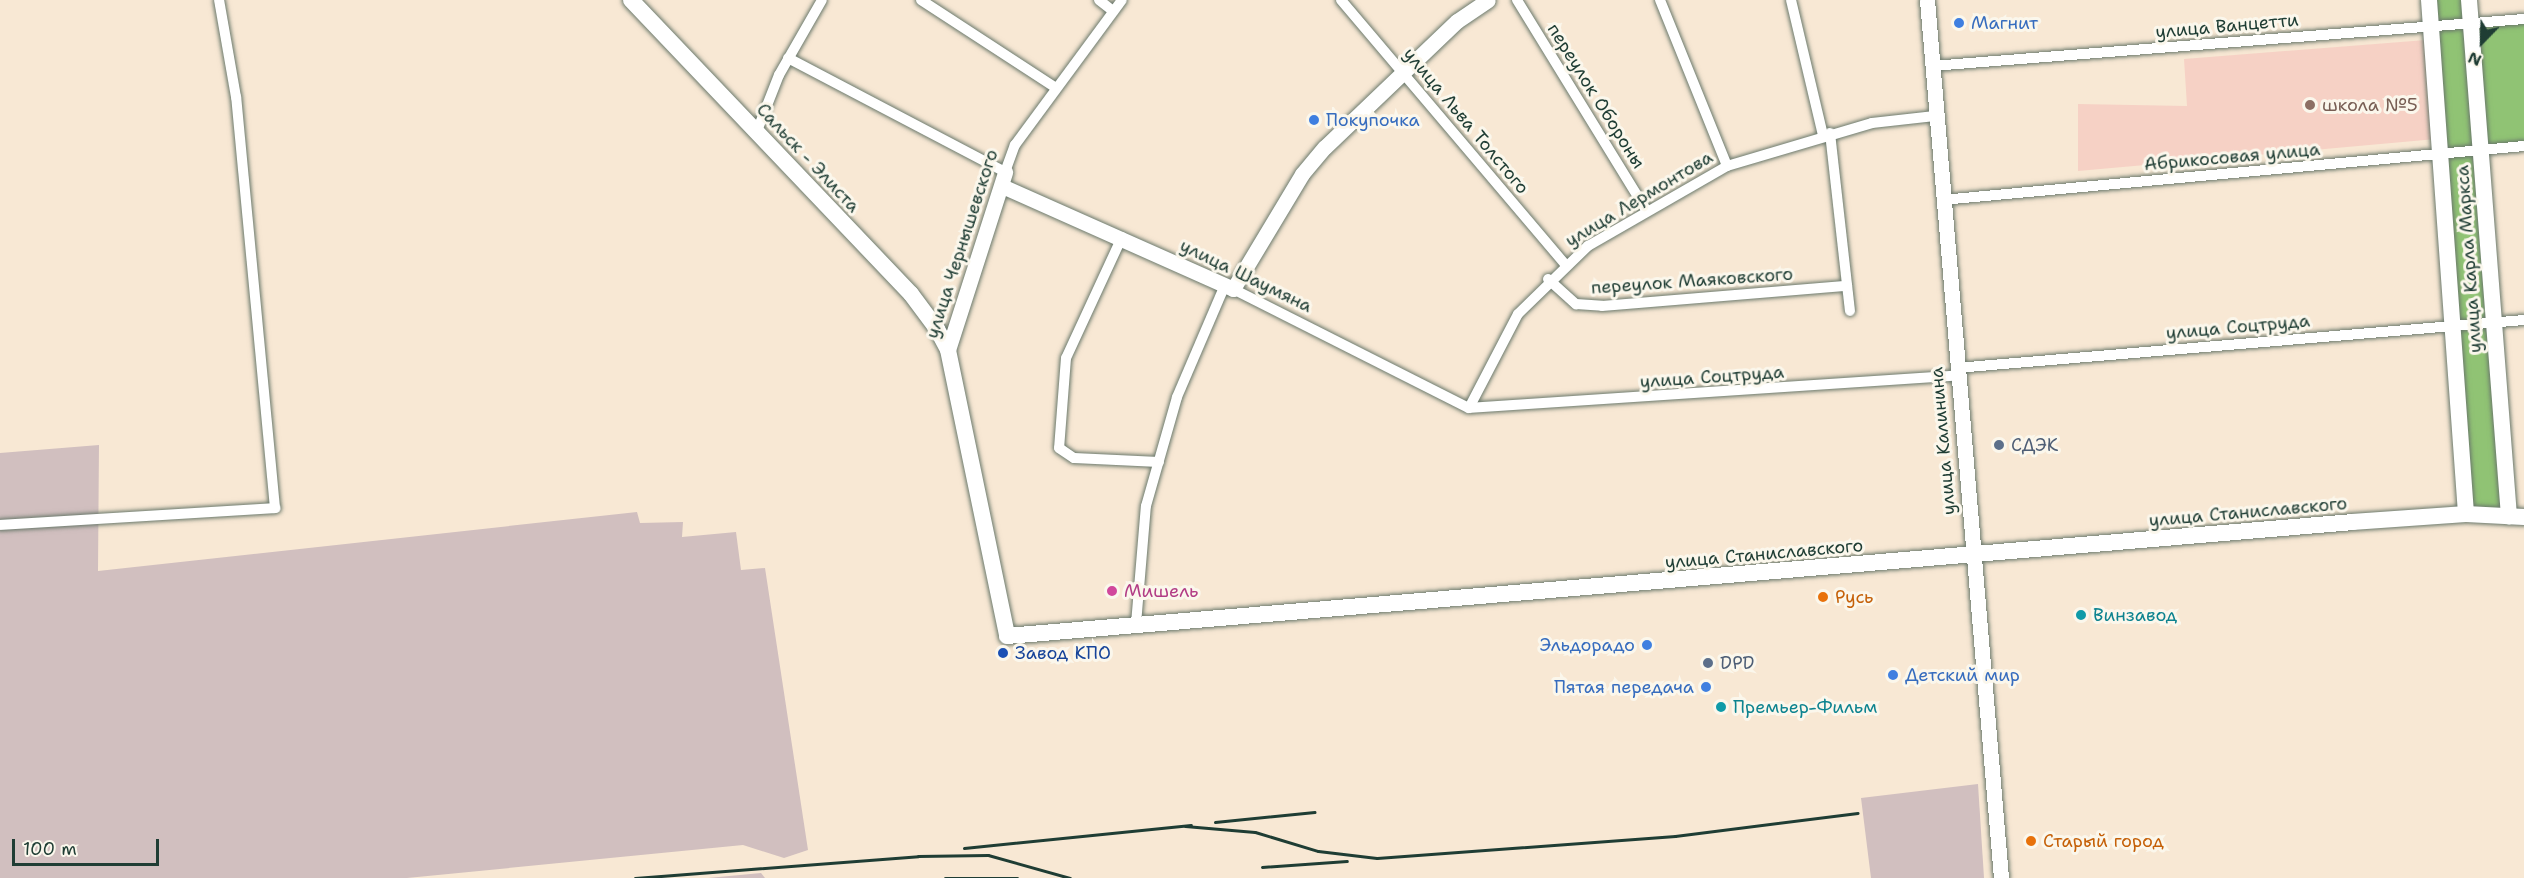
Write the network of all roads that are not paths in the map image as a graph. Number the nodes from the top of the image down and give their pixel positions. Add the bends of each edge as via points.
1 (219, 0) edge
2 (631, 0) edge
3 (822, 0) edge
4 (921, 0) edge
5 (1099, 0) edge
6 (1122, 0) edge
7 (1341, 0) edge
8 (1488, 0) edge
9 (1517, 0) edge
10 (1660, 0) edge
11 (1791, 0) edge
12 (1927, 0) edge
13 (2429, 0) edge
14 (2469, 0) edge
15 (1113, 11) junction
16 (2524, 19) edge
17 (2471, 23) junction
18 (2431, 26) junction
19 (788, 58) junction
20 (1932, 66) junction
21 (1402, 71) junction
22 (1056, 88) junction
23 (1935, 116) junction
24 (756, 131) junction
25 (1827, 134) junction
26 (2524, 146) edge
27 (2480, 150) junction
28 (2441, 154) junction
29 (1727, 166) junction
30 (1004, 179) junction
31 (1942, 200) junction
32 (1646, 210) junction
33 (1122, 237) junction
34 (1564, 263) junction
35 (1548, 279) junction
36 (1847, 286) junction
37 (1229, 287) junction
38 (1850, 311) dead end
39 (2524, 320) edge
40 (2494, 322) junction
41 (2453, 326) junction
42 (948, 350) junction
43 (1956, 372) junction
44 (1469, 408) junction
45 (1159, 462) junction
46 (2466, 514) junction
47 (2516, 516) edge
48 (0, 525) edge
49 (1974, 556) junction
50 (1136, 624) junction
51 (1007, 636) joint
52 (2001, 878) edge

1 - 48 street via 236,97 275,508
2 - 24 main road, Сальск - Элиста
3 - 19 street
4 - 22 street
5 - 15 street
6 - 15 street, улица Чернышевского
7 - 21 street, улица Льва Толстого
8 - 21 main road
9 - 32 street, переулок Обороны
10 - 29 street
11 - 25 street
12 - 20 main road, улица Калинина
13 - 18 main road, улица Карла Маркса
14 - 17 main road, улица Карла Маркса
15 - 22 street, улица Чернышевского
16 - 17 street, улица Ванцетти
17 - 18 street, улица Ванцетти
17 - 27 main road, улица Карла Маркса
18 - 20 street, улица Ванцетти
18 - 28 main road, улица Карла Маркса
19 - 24 street
19 - 30 street, улица Шаумяна
20 - 23 main road, улица Калинина
21 - 34 street, улица Льва Толстого
21 - 37 main road via 1302,174
22 - 30 street, улица Чернышевского via 1015,145
23 - 25 street, улица Лермонтова
23 - 31 main road, улица Калинина
24 - 42 main road, Сальск - Элиста via 911,294
25 - 29 street, улица Лермонтова
25 - 36 street
26 - 27 street, Абрикосовая улица
27 - 28 street, Абрикосовая улица
27 - 40 main road, улица Карла Маркса
28 - 31 street, Абрикосовая улица
28 - 41 main road, улица Карла Маркса
29 - 32 street, улица Лермонтова
30 - 33 main road, улица Шаумяна
30 - 42 main road, улица Чернышевского
31 - 43 main road, улица Калинина
32 - 34 street, улица Лермонтова
33 - 37 main road, улица Шаумяна
33 - 45 street via 1066,358 1059,448 1074,458
34 - 35 street, улица Лермонтова
35 - 36 street, переулок Маяковского via 1576,304 1602,306
35 - 44 street, улица Лермонтова via 1518,314
36 - 38 street
37 - 44 street, улица Шаумяна
37 - 45 street via 1177,397
39 - 40 street, улица Соцтруда
40 - 41 street, улица Соцтруда
40 - 47 main road, улица Карла Маркса
41 - 43 street, улица Соцтруда
41 - 46 main road, улица Карла Маркса
42 - 51 main road, улица Чернышевского
43 - 44 street, улица Соцтруда
43 - 49 main road, улица Калинина
45 - 50 street via 1146,506
46 - 47 main road, улица Станиславского
46 - 49 main road, улица Станиславского
49 - 50 main road, улица Станиславского
49 - 52 main road, улица Калинина
50 - 51 main road, улица Станиславского

